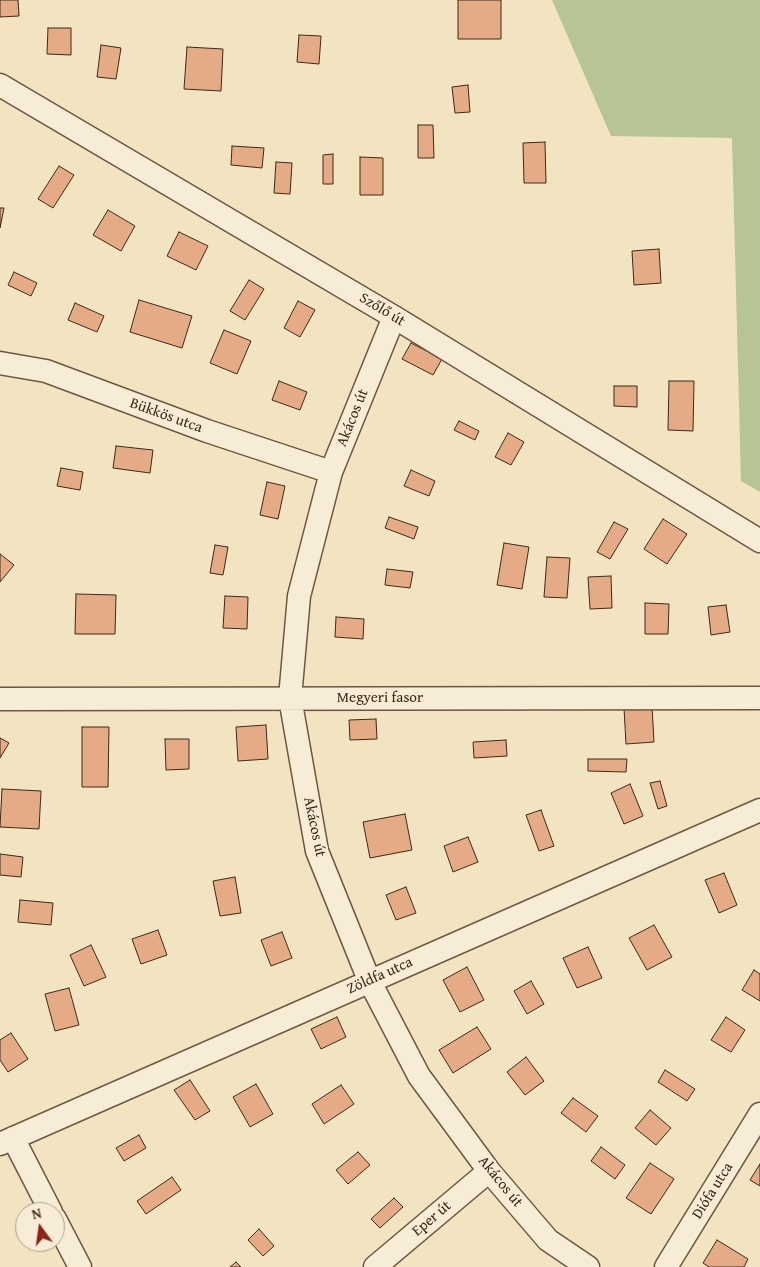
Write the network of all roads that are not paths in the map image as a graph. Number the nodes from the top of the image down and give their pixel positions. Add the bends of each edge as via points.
1 (0, 85) edge
2 (394, 317) junction
3 (0, 363) edge
4 (331, 472) junction
5 (760, 541) edge
6 (290, 698) junction
7 (760, 698) edge
8 (0, 699) edge
9 (760, 810) edge
10 (369, 980) junction
11 (760, 1114) edge
12 (6, 1141) edge
13 (489, 1171) junction
14 (45, 1202) edge
15 (65, 1238) edge
16 (80, 1267) edge
17 (376, 1267) edge
18 (588, 1267) edge
19 (666, 1267) edge

1 - 2 street, Szőlő út
2 - 4 street, Akácos út
2 - 5 street, Szőlő út
3 - 4 street, Bükkös utca via 46,371 207,431
4 - 6 street, Akácos út via 299,596
6 - 7 street, Megyeri fasor
6 - 8 street, Megyeri fasor
6 - 10 street, Akácos út via 317,851
9 - 10 street, Zöldfa utca
10 - 12 street, Zöldfa utca
10 - 13 street, Akácos út via 419,1076
11 - 19 street, Diófa utca
12 - 14 street
13 - 17 street, Eper út
13 - 18 street, Akácos út via 548,1240
15 - 16 street

